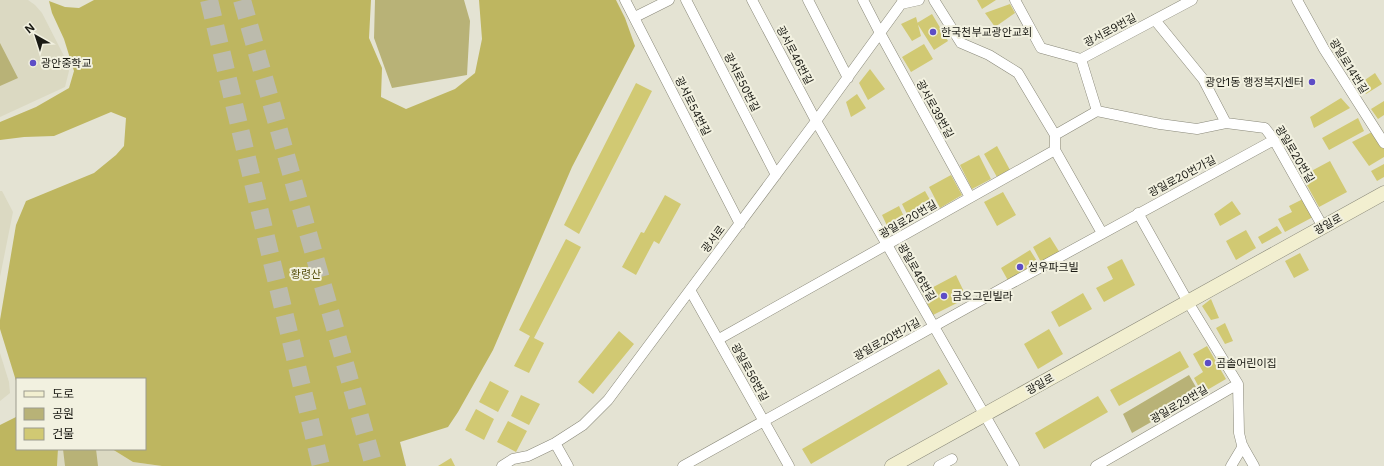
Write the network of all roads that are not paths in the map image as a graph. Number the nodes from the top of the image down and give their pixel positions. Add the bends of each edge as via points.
1 (625, 0) edge
2 (669, 0) edge
3 (686, 0) edge
4 (752, 0) edge
5 (808, 0) edge
6 (863, 0) edge
7 (919, 0) edge
8 (934, 0) edge
9 (1016, 0) edge
10 (1192, 0) edge
11 (1297, 0) edge
12 (902, 2) edge
13 (635, 18) junction
14 (1155, 20) junction
15 (880, 33) junction
16 (1082, 59) junction
17 (848, 78) junction
18 (1097, 111) junction
19 (816, 121) junction
20 (1226, 124) junction
21 (1055, 135) junction
22 (1274, 140) junction
23 (1384, 143) edge
24 (1055, 150) junction
25 (776, 175) junction
26 (1384, 193) edge
27 (970, 197) junction
28 (1138, 213) junction
29 (740, 224) junction
30 (1323, 227) junction
31 (1102, 233) junction
32 (887, 244) junction
33 (690, 290) junction
34 (1188, 302) junction
35 (934, 327) junction
36 (718, 339) junction
37 (1238, 384) junction
38 (984, 415) junction
39 (764, 421) junction
40 (555, 443) junction
41 (1243, 446) junction
42 (952, 459) dead end
43 (502, 466) edge
44 (568, 466) edge
45 (683, 466) edge
46 (789, 466) edge
47 (892, 466) edge
48 (939, 466) edge
49 (1014, 466) edge
50 (1096, 466) edge
51 (1231, 466) edge
52 (1254, 466) edge

1 - 13 street, 광서로54번길
2 - 13 street
3 - 25 street, 광서로50번길
4 - 19 street, 광서로46번길
5 - 17 street
6 - 15 street, 광서로39번길
7 - 12 street, 광서로
8 - 21 street via 961,43 989,55 1018,73
9 - 16 street, 광서로9번길 via 1041,48
10 - 14 street, 광서로9번길
11 - 23 street, 광일로14번길 via 1324,49
12 - 15 street, 광서로
13 - 29 street, 광서로54번길
14 - 16 street, 광서로9번길
14 - 20 street via 1203,79
15 - 17 street, 광서로
15 - 27 street, 광서로39번길
16 - 18 street
17 - 19 street, 광서로
18 - 20 street, 광일로20번길 via 1197,130
18 - 21 street
19 - 25 street, 광서로
19 - 32 street, 광일로46번길
20 - 22 street, 광일로20번길 via 1265,128
21 - 24 street
22 - 28 street, 광일로20번가길
22 - 30 street, 광일로20번길
24 - 27 street, 광일로20번길
24 - 31 street
25 - 29 street, 광서로
26 - 30 street, 광일로
27 - 32 street, 광일로20번길
28 - 31 street, 광일로20번가길
28 - 34 street
29 - 33 street, 광서로
30 - 34 street, 광일로
31 - 35 street, 광일로20번가길
32 - 35 street, 광일로46번길
32 - 36 street, 광일로20번길
33 - 36 street, 광일로56번길
33 - 40 street, 광서로 via 608,400 583,425
34 - 37 street
34 - 38 street, 광일로
35 - 38 street, 광일로46번길
35 - 39 street, 광일로20번가길
36 - 39 street, 광일로56번길
37 - 41 street via 1239,433
37 - 50 street, 광일로29번길
38 - 47 street, 광일로
38 - 49 street, 광일로46번길
39 - 45 street, 광일로20번가길
39 - 46 street, 광일로56번길
40 - 43 street, 광서로
40 - 44 street
41 - 51 street
41 - 52 street
42 - 48 street

